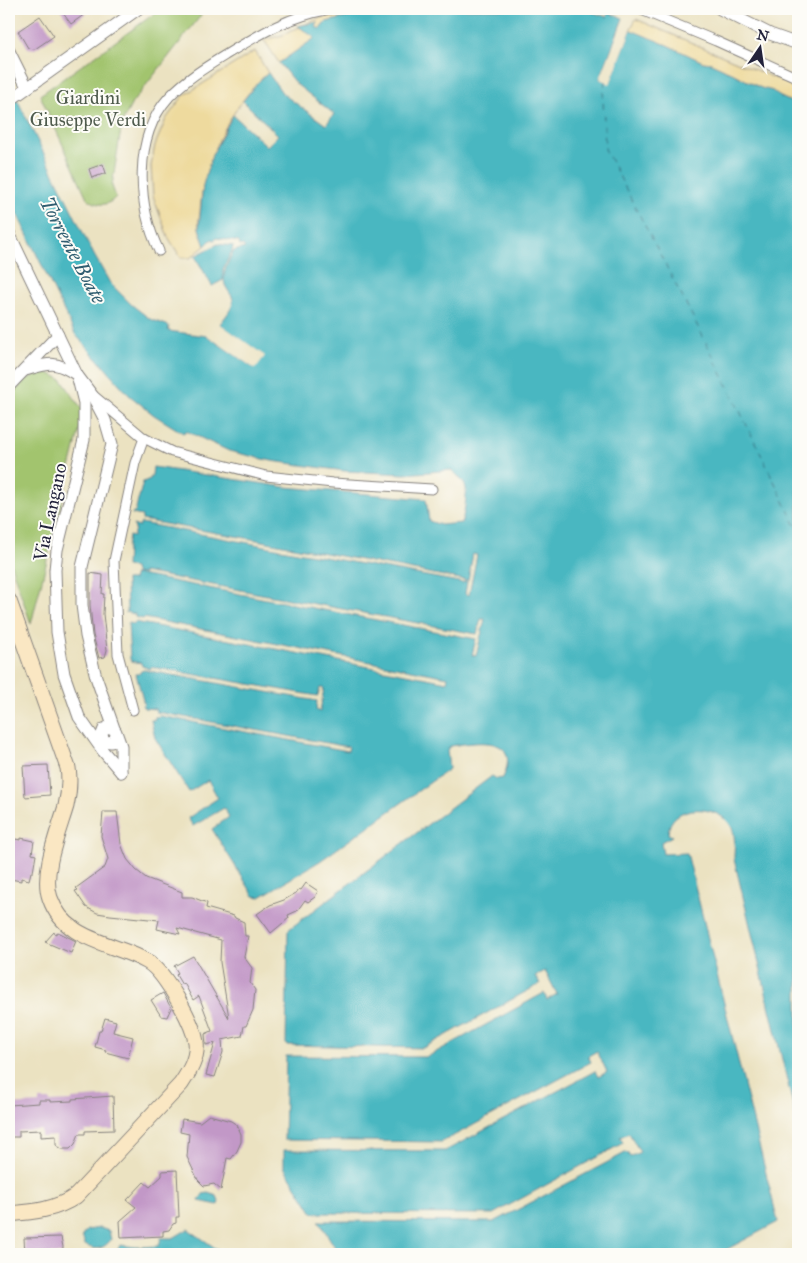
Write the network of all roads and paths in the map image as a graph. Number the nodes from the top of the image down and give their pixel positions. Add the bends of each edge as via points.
1 (138, 9) edge
2 (330, 9) edge
3 (639, 9) edge
4 (720, 9) edge
5 (733, 12) edge
6 (798, 44) edge
7 (9, 52) edge
8 (798, 78) edge
9 (28, 88) junction
10 (13, 98) edge
11 (9, 233) edge
12 (159, 251) dead end
13 (58, 335) junction
14 (25, 370) junction
15 (77, 375) junction
16 (9, 386) edge
17 (91, 394) junction
18 (144, 438) junction
19 (432, 489) dead end
20 (9, 601) edge
21 (13, 625) edge
22 (133, 710) dead end
23 (111, 733) junction
24 (96, 741) junction
25 (9, 1214) edge

1 - 9 street
2 - 12 street via 299,16 254,36 194,74 168,98 147,138 143,157 146,206 153,240
3 - 8 street
4 - 5 street
5 - 6 street via 770,34
7 - 9 street
9 - 10 street
11 - 13 street, Via Langano
13 - 14 street
13 - 15 street, Via Langano
14 - 15 street via 49,363
14 - 16 street
15 - 17 street, Via Langano
15 - 24 street, Via Langano via 84,404 84,440 57,550 57,632 64,674 79,717
17 - 18 street
17 - 23 street, Via Langano via 105,420 112,444 82,567 82,604 86,636
18 - 19 street via 172,452 266,476
18 - 22 street via 135,463 114,561 118,654
20 - 21 main road
21 - 25 main road via 68,768 70,784 54,843 49,874 50,897 59,916 69,926 95,941 149,963 166,980 190,1022 196,1044 193,1062 181,1084 76,1196 56,1208
23 - 24 street
23 - 24 street, Via Langano via 121,746 121,772

